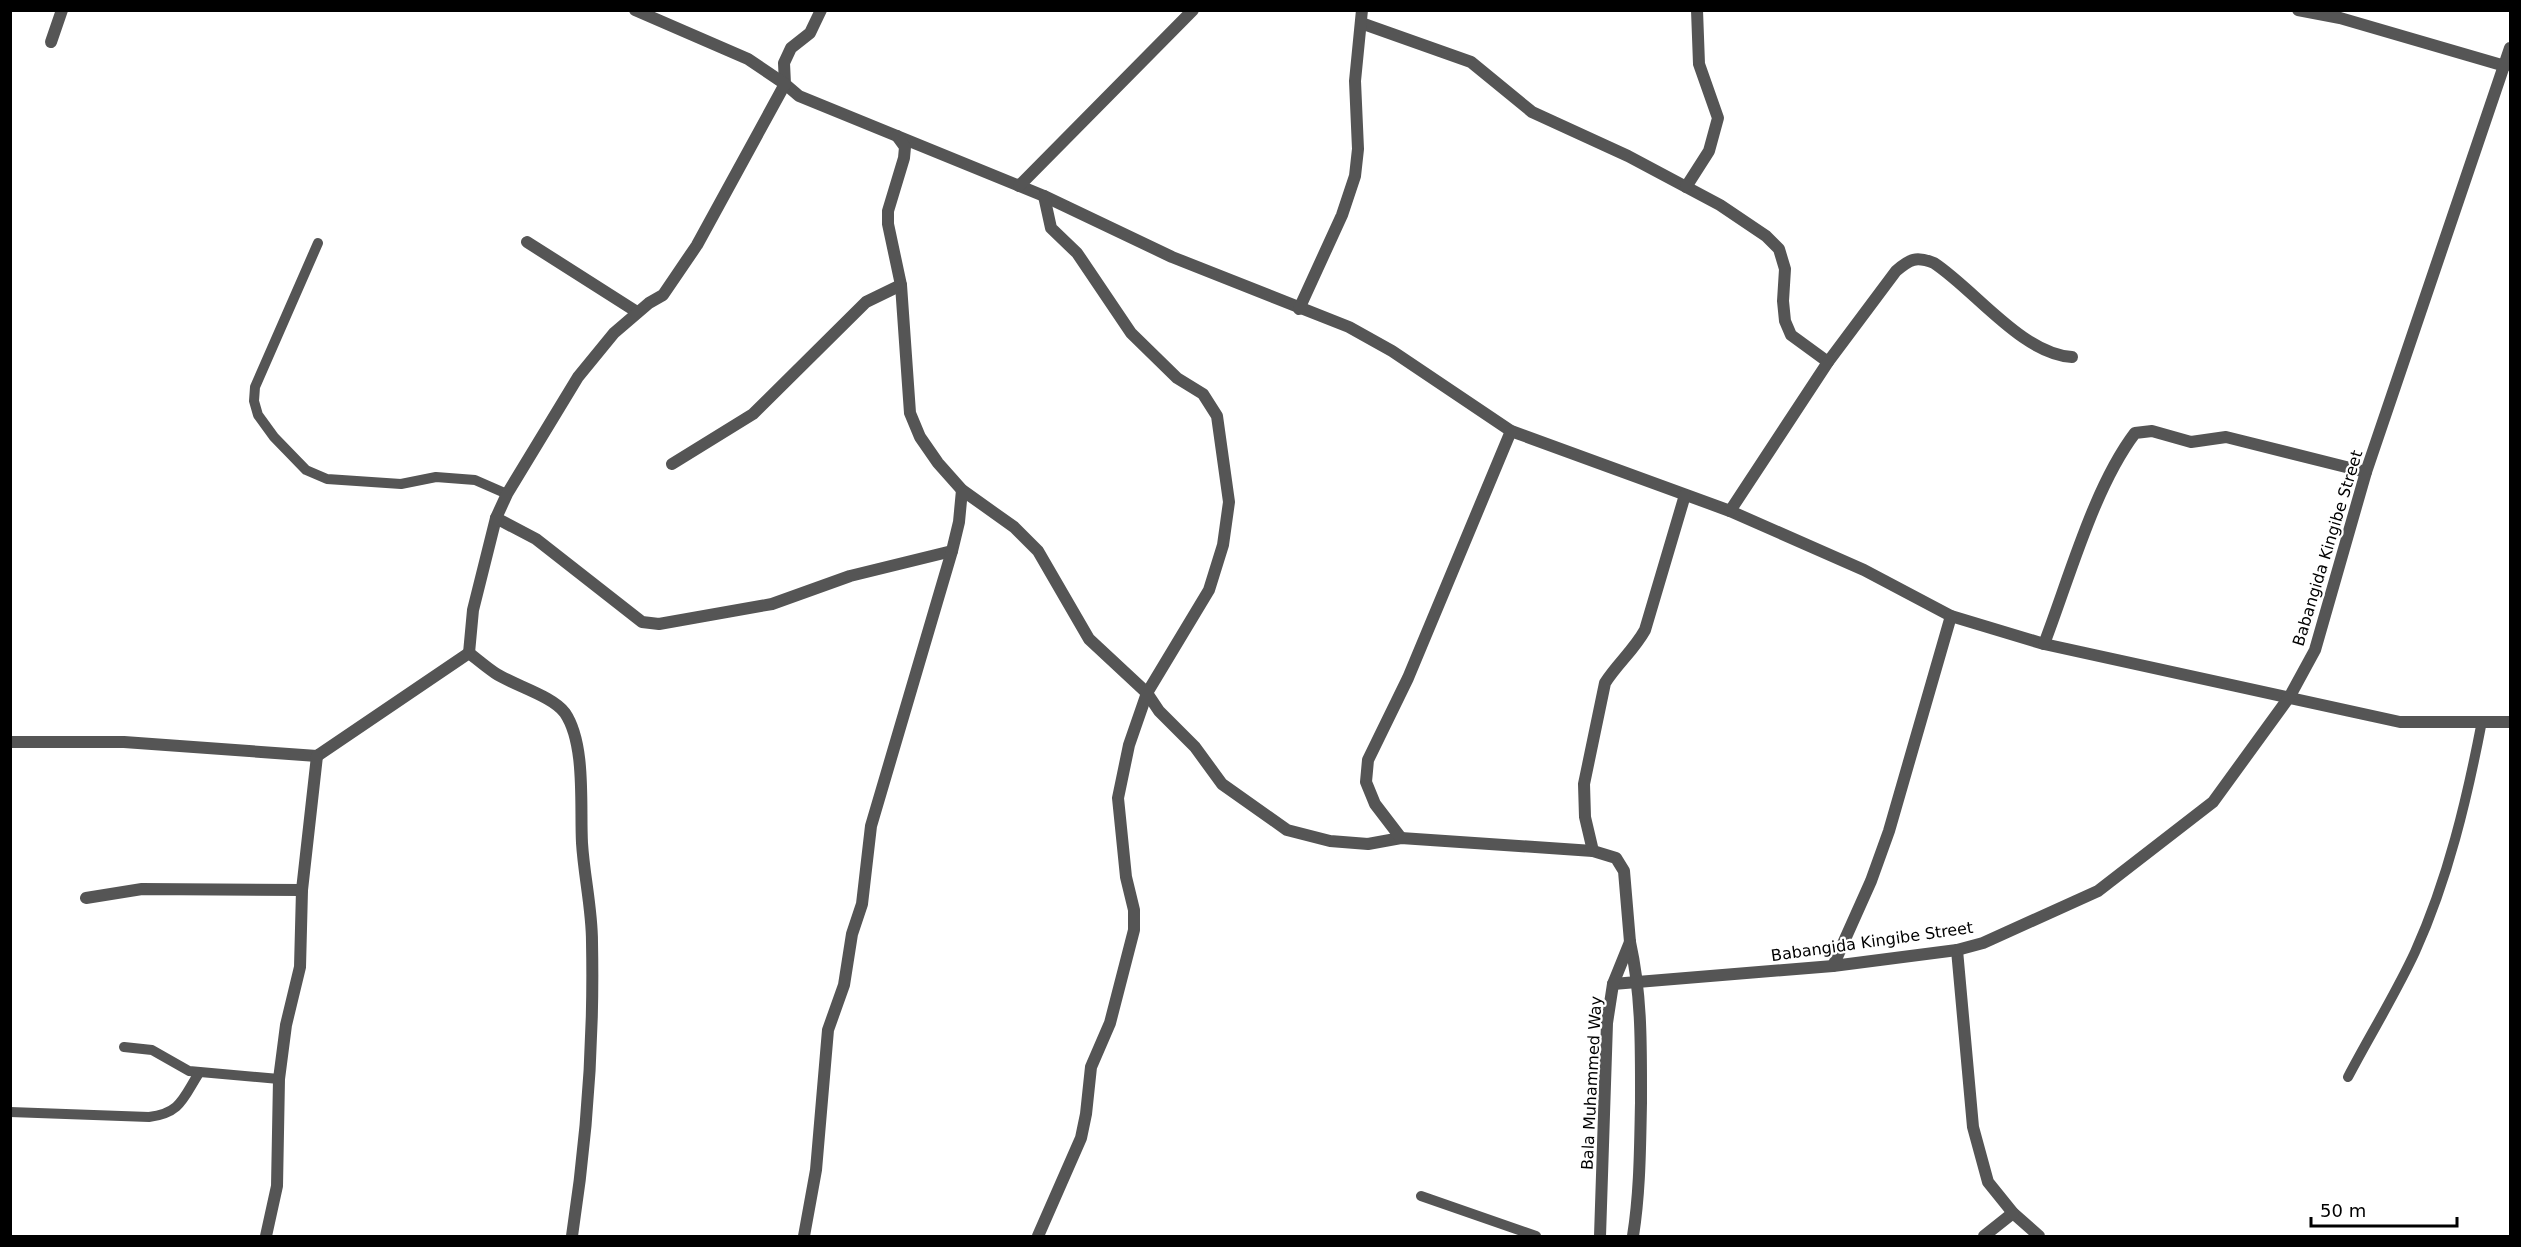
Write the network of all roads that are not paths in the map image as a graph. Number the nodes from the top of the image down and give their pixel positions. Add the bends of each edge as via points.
1 (62, 10) edge
2 (635, 10) edge
3 (821, 10) edge
4 (1193, 10) edge
5 (1697, 10) edge
6 (2298, 10) edge
7 (1362, 17) edge
8 (51, 42) dead end
9 (2511, 48) edge
10 (2505, 66) junction
11 (785, 84) junction
12 (895, 134) junction
13 (1019, 186) junction
14 (1686, 187) junction
15 (1044, 196) junction
16 (527, 242) dead end
17 (318, 243) dead end
18 (901, 285) junction
19 (1299, 309) junction
20 (637, 312) junction
21 (2072, 357) dead end
22 (1828, 362) junction
23 (1510, 431) junction
24 (672, 464) dead end
25 (2366, 472) junction
26 (962, 490) junction
27 (507, 494) junction
28 (1685, 495) junction
29 (1730, 511) junction
30 (496, 518) junction
31 (952, 551) junction
32 (1952, 616) junction
33 (2044, 644) junction
34 (469, 654) junction
35 (1147, 693) junction
36 (2290, 696) junction
37 (2482, 721) junction
38 (2511, 722) edge
39 (10, 742) edge
40 (317, 756) junction
41 (1401, 838) junction
42 (1593, 851) junction
43 (302, 890) junction
44 (86, 898) dead end
45 (1630, 942) junction
46 (1957, 950) junction
47 (1833, 966) junction
48 (1638, 981) junction
49 (1613, 984) junction
50 (124, 1047) dead end
51 (199, 1073) junction
52 (2348, 1077) dead end
53 (279, 1080) junction
54 (10, 1112) edge
55 (1421, 1196) dead end
56 (2013, 1213) junction
57 (266, 1236) edge
58 (572, 1236) edge
59 (804, 1236) edge
60 (1038, 1236) edge
61 (1536, 1236) edge
62 (1600, 1236) edge
63 (1633, 1236) edge
64 (1984, 1236) edge
65 (2039, 1236) edge

1 - 8 street
2 - 11 street via 748,59
3 - 11 street via 810,33 791,48 784,63
4 - 13 street
5 - 14 street via 1699,64 1719,118 1709,151
6 - 10 street via 2340,18
7 - 14 street via 1471,62 1532,112
7 - 19 street via 1355,81 1355,176
9 - 10 street, Babangida Kingibe Street
10 - 25 street, Babangida Kingibe Street
11 - 12 street via 799,96
11 - 20 street via 697,245 663,295
12 - 13 street
12 - 18 street via 905,147 888,224
13 - 15 street
14 - 22 street via 1730,211 1779,249 1785,269 1785,321 1791,335
15 - 19 street via 1172,257
15 - 35 street via 1051,228 1077,253 1131,333 1177,378 1203,394 1217,416 1229,502 1223,545 1209,590
16 - 20 street
17 - 27 lane via 255,387 258,415 274,437 306,470 327,479 401,484 436,477 475,480
18 - 24 street via 866,302 753,414
18 - 26 street via 910,413 920,437
19 - 23 street via 1349,327 1392,351
20 - 27 street via 578,377
21 - 22 street via 2055,356 2043,349 1941,268 1916,258 1896,271
22 - 29 street
23 - 28 street
23 - 41 street via 1408,678 1368,760 1366,782 1375,804
25 - 33 street via 2226,437 2191,442 2152,431 2134,433 2119,454 2098,501
25 - 36 street, Babangida Kingibe Street via 2315,650
26 - 31 street
26 - 35 street via 1014,527 1038,551 1089,639
27 - 30 street
28 - 29 street
28 - 42 street via 1645,630 1634,650 1605,683 1584,784 1585,817
29 - 32 street via 1864,570
30 - 31 street via 536,539 642,622 659,624 772,604 850,576
30 - 34 street via 473,610
31 - 59 street via 871,826 862,904 852,934 844,985 828,1030 816,1170
32 - 33 street
32 - 47 street via 1889,831
33 - 36 street
34 - 40 street
34 - 58 street via 564,712 577,747 592,940 592,1030 583,1166
35 - 41 street via 1159,711 1189,739 1222,784 1287,830 1330,841 1368,844
35 - 60 street via 1129,745 1118,798 1134,930 1110,1023 1091,1067 1081,1138
36 - 37 street via 2400,722
36 - 46 street, Babangida Kingibe Street via 2213,802 2098,891 1983,943
37 - 38 street
37 - 52 lane via 2467,797 2443,878 2415,952
39 - 40 street via 124,742
40 - 43 street
41 - 42 street
42 - 45 street via 1616,858 1624,871
43 - 44 street via 142,889
43 - 53 street via 300,968 286,1024
45 - 48 street
45 - 49 street, Bala Muhammed Way
46 - 47 street, Babangida Kingibe Street
46 - 56 street via 1973,1127 1988,1182
47 - 48 street, Babangida Kingibe Street
48 - 49 street, Babangida Kingibe Street
48 - 63 street via 1640,1163
49 - 62 street, Bala Muhammed Way via 1607,1023
50 - 51 lane via 152,1050
51 - 53 lane
51 - 54 lane via 178,1108 166,1115
53 - 57 street via 277,1186
55 - 61 lane
56 - 64 street
56 - 65 street

